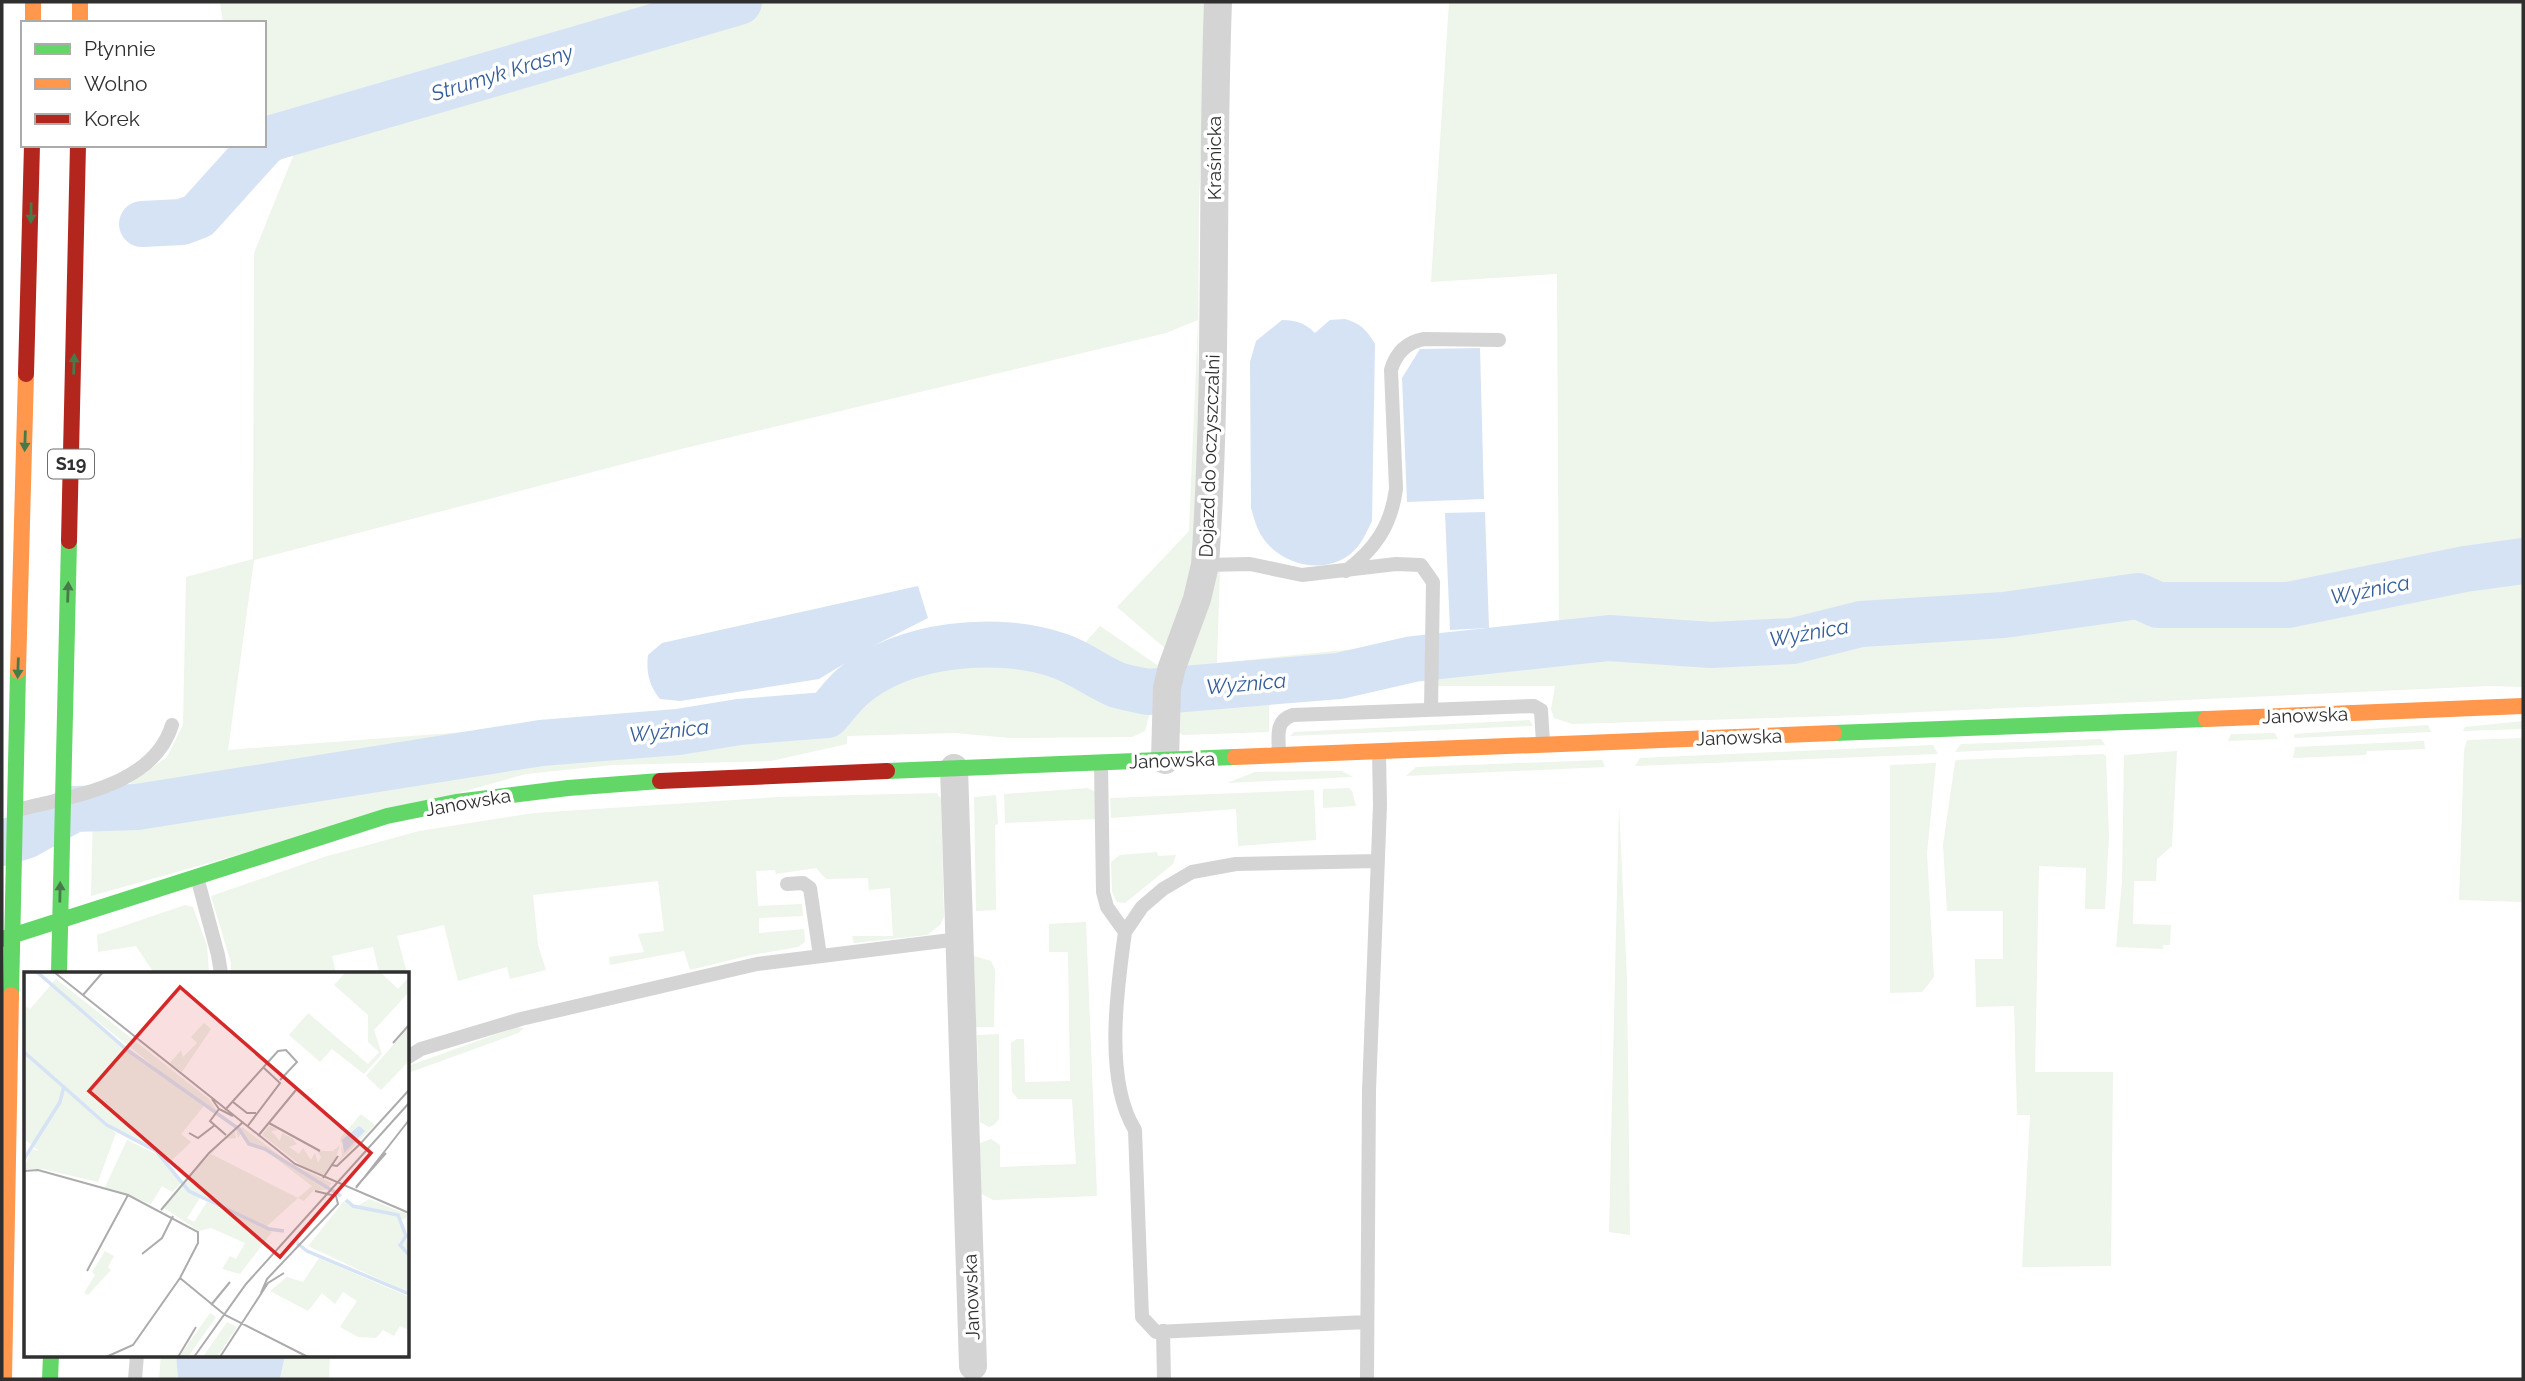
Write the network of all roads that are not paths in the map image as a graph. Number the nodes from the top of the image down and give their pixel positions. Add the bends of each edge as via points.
1 (33, 2) edge
2 (80, 2) edge
3 (1218, 2) edge
4 (33, 21) edge
5 (80, 21) edge
6 (33, 147) edge
7 (77, 147) edge
8 (1215, 314) joint
9 (1499, 340) dead end
10 (1205, 565) junction
11 (1345, 572) junction
12 (2523, 706) edge
13 (1430, 709) junction
14 (172, 725) dead end
15 (1544, 745) junction
16 (1379, 751) junction
17 (1279, 755) junction
18 (1165, 760) junction
19 (1101, 762) junction
20 (954, 768) junction
21 (2, 814) edge
22 (1378, 861) junction
23 (197, 876) junction
24 (787, 884) dead end
25 (1125, 932) junction
26 (2, 939) edge
27 (959, 939) junction
28 (820, 956) junction
29 (59, 967) edge
30 (221, 972) edge
31 (410, 1055) edge
32 (1367, 1322) junction
33 (1163, 1331) junction
34 (51, 1356) edge
35 (137, 1356) edge
36 (973, 1366) dead end
37 (4, 1379) edge
38 (50, 1379) edge
39 (135, 1379) edge
40 (1164, 1379) edge
41 (1367, 1379) edge

1 - 4 main road
2 - 5 main road
3 - 8 street, Kraśnicka via 1213,134
6 -> 37 main road, S19 via 37,163 15,799
29 -> 7 main road, S19 via 72,164
8 - 10 street, Dojazd do oczyszczalni
9 - 11 lane via 1424,339 1414,341 1394,359 1394,509 1373,547
10 - 11 lane via 1250,564 1302,575
10 - 18 street, Dojazd do oczyszczalni via 1172,667 1165,708
11 - 13 lane via 1421,565 1433,582
12 - 15 main road, Janowska
13 - 15 lane via 1534,706 1541,710
13 - 17 lane via 1293,715 1278,727
14 - 21 lane via 155,756 128,775 102,787
15 - 16 main road, Janowska
16 - 17 main road, Janowska
16 - 22 lane
17 - 18 main road, Janowska
18 - 19 main road, Janowska
19 - 20 main road, Janowska
19 - 25 lane via 1103,892 1107,907
20 - 23 main road, Janowska via 673,780 493,796 375,820
20 - 27 street, Janowska
22 - 25 lane via 1236,864 1192,872 1142,907
22 - 32 lane via 1369,1091
23 - 26 main road, Janowska
23 - 30 lane
24 - 28 lane via 803,883 810,888
25 - 33 lane via 1115,1021 1120,1095 1135,1130 1142,1317 1156,1332
27 - 28 lane
27 - 36 street, Janowska
28 - 31 lane via 757,964 521,1019
32 - 33 lane
32 - 41 lane
33 - 40 lane
34 - 38 main road
35 - 39 lane

